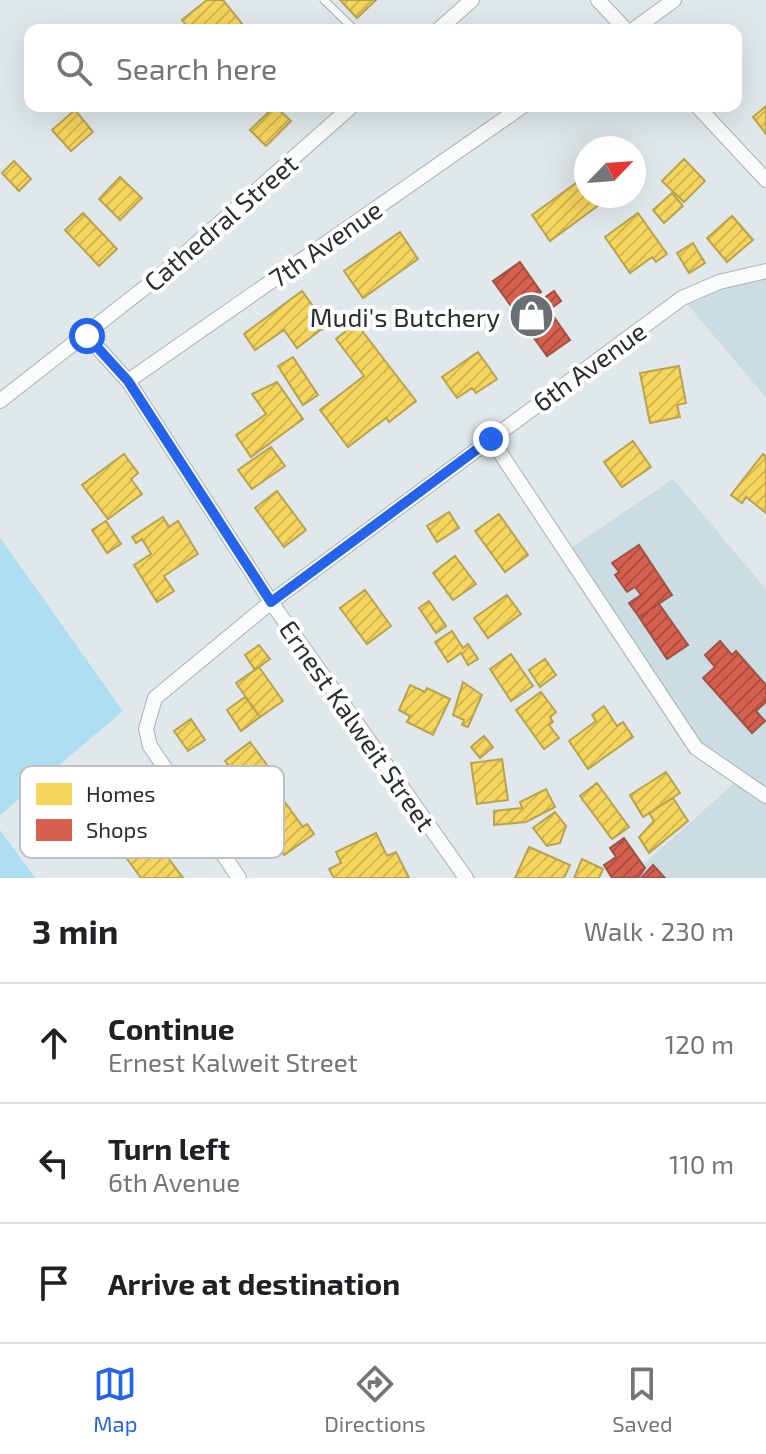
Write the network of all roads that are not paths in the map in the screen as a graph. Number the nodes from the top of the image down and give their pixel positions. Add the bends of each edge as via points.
1 (324, 0) edge
2 (472, 0) edge
3 (598, 0) edge
4 (674, 0) edge
5 (349, 24) edge
6 (445, 24) edge
7 (620, 24) edge
8 (641, 24) edge
9 (345, 112) edge
10 (514, 112) edge
11 (703, 112) edge
12 (766, 180) edge
13 (766, 271) edge
14 (87, 336) junction
15 (128, 381) junction
16 (0, 401) edge
17 (491, 439) junction
18 (271, 602) junction
19 (163, 766) edge
20 (766, 796) edge
21 (226, 858) edge
22 (239, 878) edge
23 (466, 878) edge

1 - 5 lane
2 - 6 street
3 - 7 street
4 - 8 street
9 - 14 street, Cathedral Street
10 - 15 street, 7th Avenue
11 - 12 street
13 - 17 street, 6th Avenue via 682,298
14 - 15 street, Ernest Kalweit Street
14 - 16 street, Cathedral Street
15 - 18 street, Ernest Kalweit Street
17 - 18 street, 6th Avenue
17 - 20 street via 696,748
18 - 19 street, 6th Avenue via 155,698 146,729
18 - 23 street, Ernest Kalweit Street
21 - 22 street, 6th Avenue

